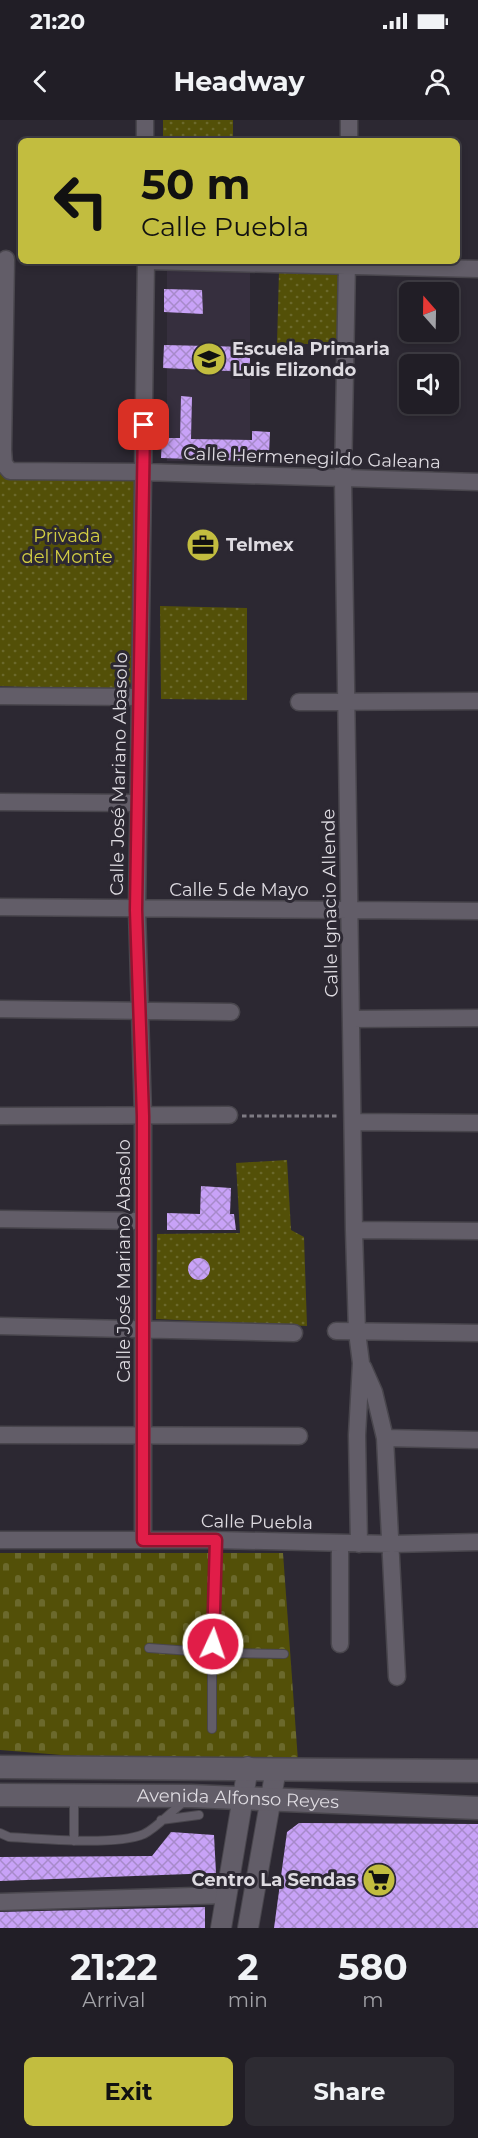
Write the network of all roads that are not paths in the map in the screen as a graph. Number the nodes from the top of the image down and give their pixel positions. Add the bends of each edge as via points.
1 (145, 120) edge
2 (349, 120) edge
3 (145, 138) edge
4 (349, 138) edge
5 (9, 259) edge
6 (146, 264) edge
7 (347, 264) edge
8 (478, 269) edge
9 (143, 472) junction
10 (344, 480) junction
11 (478, 482) edge
12 (0, 696) edge
13 (140, 697) junction
14 (478, 701) edge
15 (300, 702) dead end
16 (346, 702) junction
17 (0, 802) edge
18 (138, 803) junction
19 (0, 907) edge
20 (136, 910) junction
21 (349, 910) junction
22 (478, 911) edge
23 (0, 1009) edge
24 (139, 1012) junction
25 (231, 1012) dead end
26 (352, 1018) junction
27 (478, 1018) edge
28 (0, 1116) edge
29 (143, 1116) junction
30 (229, 1116) road end
31 (353, 1119) junction
32 (478, 1123) edge
33 (0, 1219) edge
34 (143, 1221) junction
35 (354, 1230) junction
36 (478, 1230) edge
37 (0, 1326) edge
38 (144, 1330) junction
39 (336, 1331) dead end
40 (357, 1332) junction
41 (294, 1333) dead end
42 (478, 1334) edge
43 (361, 1363) junction
44 (0, 1435) edge
45 (299, 1436) dead end
46 (143, 1437) junction
47 (385, 1438) junction
48 (478, 1440) edge
49 (0, 1540) edge
50 (143, 1540) junction
51 (216, 1540) junction
52 (478, 1542) edge
53 (340, 1543) junction
54 (359, 1544) junction
55 (392, 1544) junction
56 (213, 1644) junction
57 (340, 1644) dead end
58 (149, 1648) dead end
59 (205, 1652) junction
60 (221, 1653) junction
61 (284, 1654) dead end
62 (212, 1660) junction
63 (397, 1677) dead end
64 (212, 1730) dead end
65 (0, 1767) edge
66 (248, 1767) junction
67 (276, 1769) junction
68 (478, 1771) edge
69 (0, 1795) edge
70 (74, 1795) junction
71 (244, 1798) junction
72 (271, 1800) junction
73 (195, 1806) junction
74 (478, 1808) edge
75 (160, 1820) junction
76 (0, 1833) edge
77 (74, 1841) junction
78 (227, 1894) junction
79 (0, 1902) edge
80 (221, 1928) edge
81 (248, 1928) edge

1 - 3 street
2 - 4 street
5 - 9 street, Calle Hermenegildo Galeana via 4,464 10,471 20,472
6 - 9 street, Calle José Mariano Abasolo
7 - 8 street
7 - 10 street, Calle Ignacio Allende
9 - 10 street, Calle Hermenegildo Galeana
9 - 13 street, Calle José Mariano Abasolo
10 - 11 street, Calle Hermenegildo Galeana
10 - 16 street, Calle Ignacio Allende
12 - 13 street
13 - 18 street, Calle José Mariano Abasolo
14 - 16 street
15 - 16 street
16 - 21 street, Calle Ignacio Allende
17 - 18 street
18 - 20 street, Calle José Mariano Abasolo
19 - 20 street, Calle 5 de Mayo
20 - 21 street, Calle 5 de Mayo
20 - 24 street, Calle José Mariano Abasolo
21 - 22 street, Calle 5 de Mayo
21 - 26 street, Calle Ignacio Allende
23 - 24 street
24 - 25 street
24 - 29 street, Calle José Mariano Abasolo
26 - 27 street
26 - 31 street, Calle Ignacio Allende
28 - 29 street
29 - 30 street
29 - 34 street, Calle José Mariano Abasolo
31 - 32 street
31 - 35 street, Calle Ignacio Allende
33 - 34 street
34 - 38 street, Calle José Mariano Abasolo
35 - 36 street
35 - 40 street, Calle Ignacio Allende
37 - 38 street
38 - 41 street
38 - 46 street, Calle José Mariano Abasolo
39 - 40 street
40 - 42 street
40 - 43 street, Calle Ignacio Allende
43 - 47 street via 374,1392
43 - 54 street, Calle Ignacio Allende via 357,1436
44 - 46 street
45 - 46 street
46 - 50 street, Calle José Mariano Abasolo
47 - 48 street
47 - 55 street
49 - 50 street, Calle Puebla
50 - 51 street, Calle Puebla
51 - 53 street, Calle Puebla
51 - 56 lane
52 - 55 street, Calle Puebla
53 - 54 street, Calle Puebla
53 - 57 street
54 - 55 street, Calle Puebla
55 - 63 street
56 - 59 lane
56 - 60 lane
58 - 59 lane
59 - 62 lane
60 - 61 lane
60 - 62 lane
62 - 64 lane
65 - 66 main road, Avenida Alfonso Reyes
66 - 67 main road, Avenida Alfonso Reyes
66 - 71 street
67 - 68 main road, Avenida Alfonso Reyes
67 - 72 street
69 - 70 main road, Avenida Alfonso Reyes
70 - 73 main road, Avenida Alfonso Reyes
70 - 77 lane
71 - 72 main road, Avenida Alfonso Reyes
71 - 73 main road, Avenida Alfonso Reyes
71 - 78 street
72 - 74 main road, Avenida Alfonso Reyes
72 - 81 street
73 - 75 lane
73 - 75 lane
75 - 77 lane via 135,1837
76 - 77 lane via 9,1837
78 - 79 street
78 - 80 street

